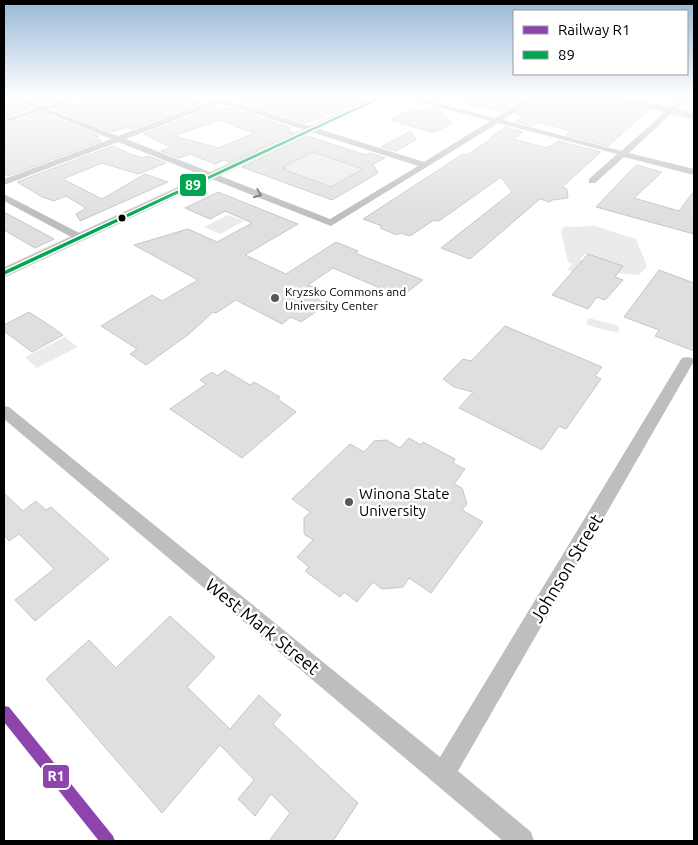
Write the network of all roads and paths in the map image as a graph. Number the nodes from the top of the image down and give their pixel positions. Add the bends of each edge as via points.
1 (111, 136) edge
2 (124, 136) edge
3 (298, 136) edge
4 (333, 136) edge
5 (471, 136) edge
6 (555, 136) edge
7 (642, 136) edge
8 (117, 139) junction
9 (622, 154) junction
10 (425, 165) junction
11 (694, 172) edge
12 (212, 176) junction
13 (592, 181) dead end
14 (4, 182) edge
15 (4, 197) edge
16 (80, 237) junction
17 (4, 273) edge
18 (687, 361) dead end
19 (4, 411) edge
20 (443, 774) junction
21 (522, 841) edge

1 - 8 street
2 - 8 street
3 - 12 main road
4 - 10 street
5 - 10 street
6 - 9 street
7 - 9 street
8 - 12 street
8 - 14 street
9 - 11 street
9 - 13 street
12 -> 10 street via 331,223
12 - 16 main road
15 - 16 street
16 - 17 main road
18 - 20 street, Johnson Street
19 - 20 street, West Mark Street
20 - 21 street, West Mark Street

